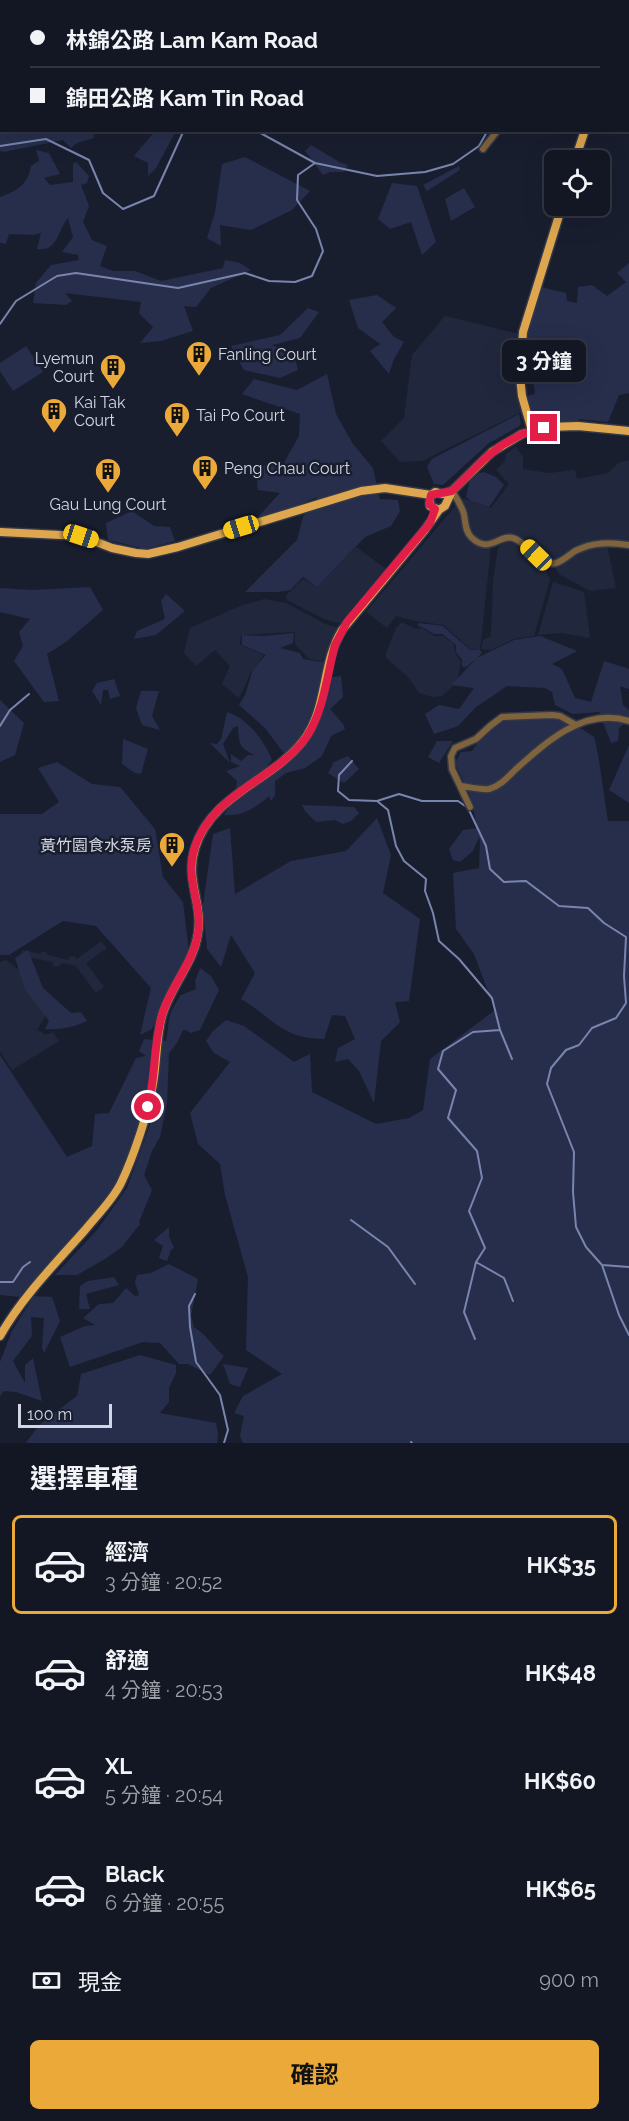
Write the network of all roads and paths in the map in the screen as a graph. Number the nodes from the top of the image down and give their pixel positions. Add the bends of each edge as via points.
1 (496, 132) edge
2 (584, 132) edge
3 (483, 149) dead end
4 (578, 150) edge
5 (558, 216) edge
6 (532, 431) junction
7 (629, 431) edge
8 (447, 495) junction
9 (430, 497) junction
10 (437, 510) junction
11 (0, 532) edge
12 (629, 545) edge
13 (629, 721) edge
14 (576, 725) junction
15 (461, 786) junction
16 (470, 807) dead end
17 (0, 1336) edge

1 - 3 street
2 - 4 main road
5 - 6 main road via 523,332 520,376
6 - 7 main road via 578,426
6 - 8 main road via 492,452
8 - 9 main road via 437,492
8 - 10 main road via 445,506
8 - 12 street via 463,509 468,533 475,540 485,544 513,537 546,562 555,563 587,546 610,542
9 - 10 main road via 430,506
9 - 11 main road via 385,488 361,491 141,554 81,536
10 - 17 main road via 339,635 307,736 286,757 223,804 201,833 191,867 199,920 197,938 164,1011 150,1099 124,1176 106,1205 28,1295
13 - 14 street via 600,719
14 - 15 street via 539,748 498,785 482,789
14 - 15 street via 552,715 502,717 476,740 455,748 452,769
15 - 16 street

